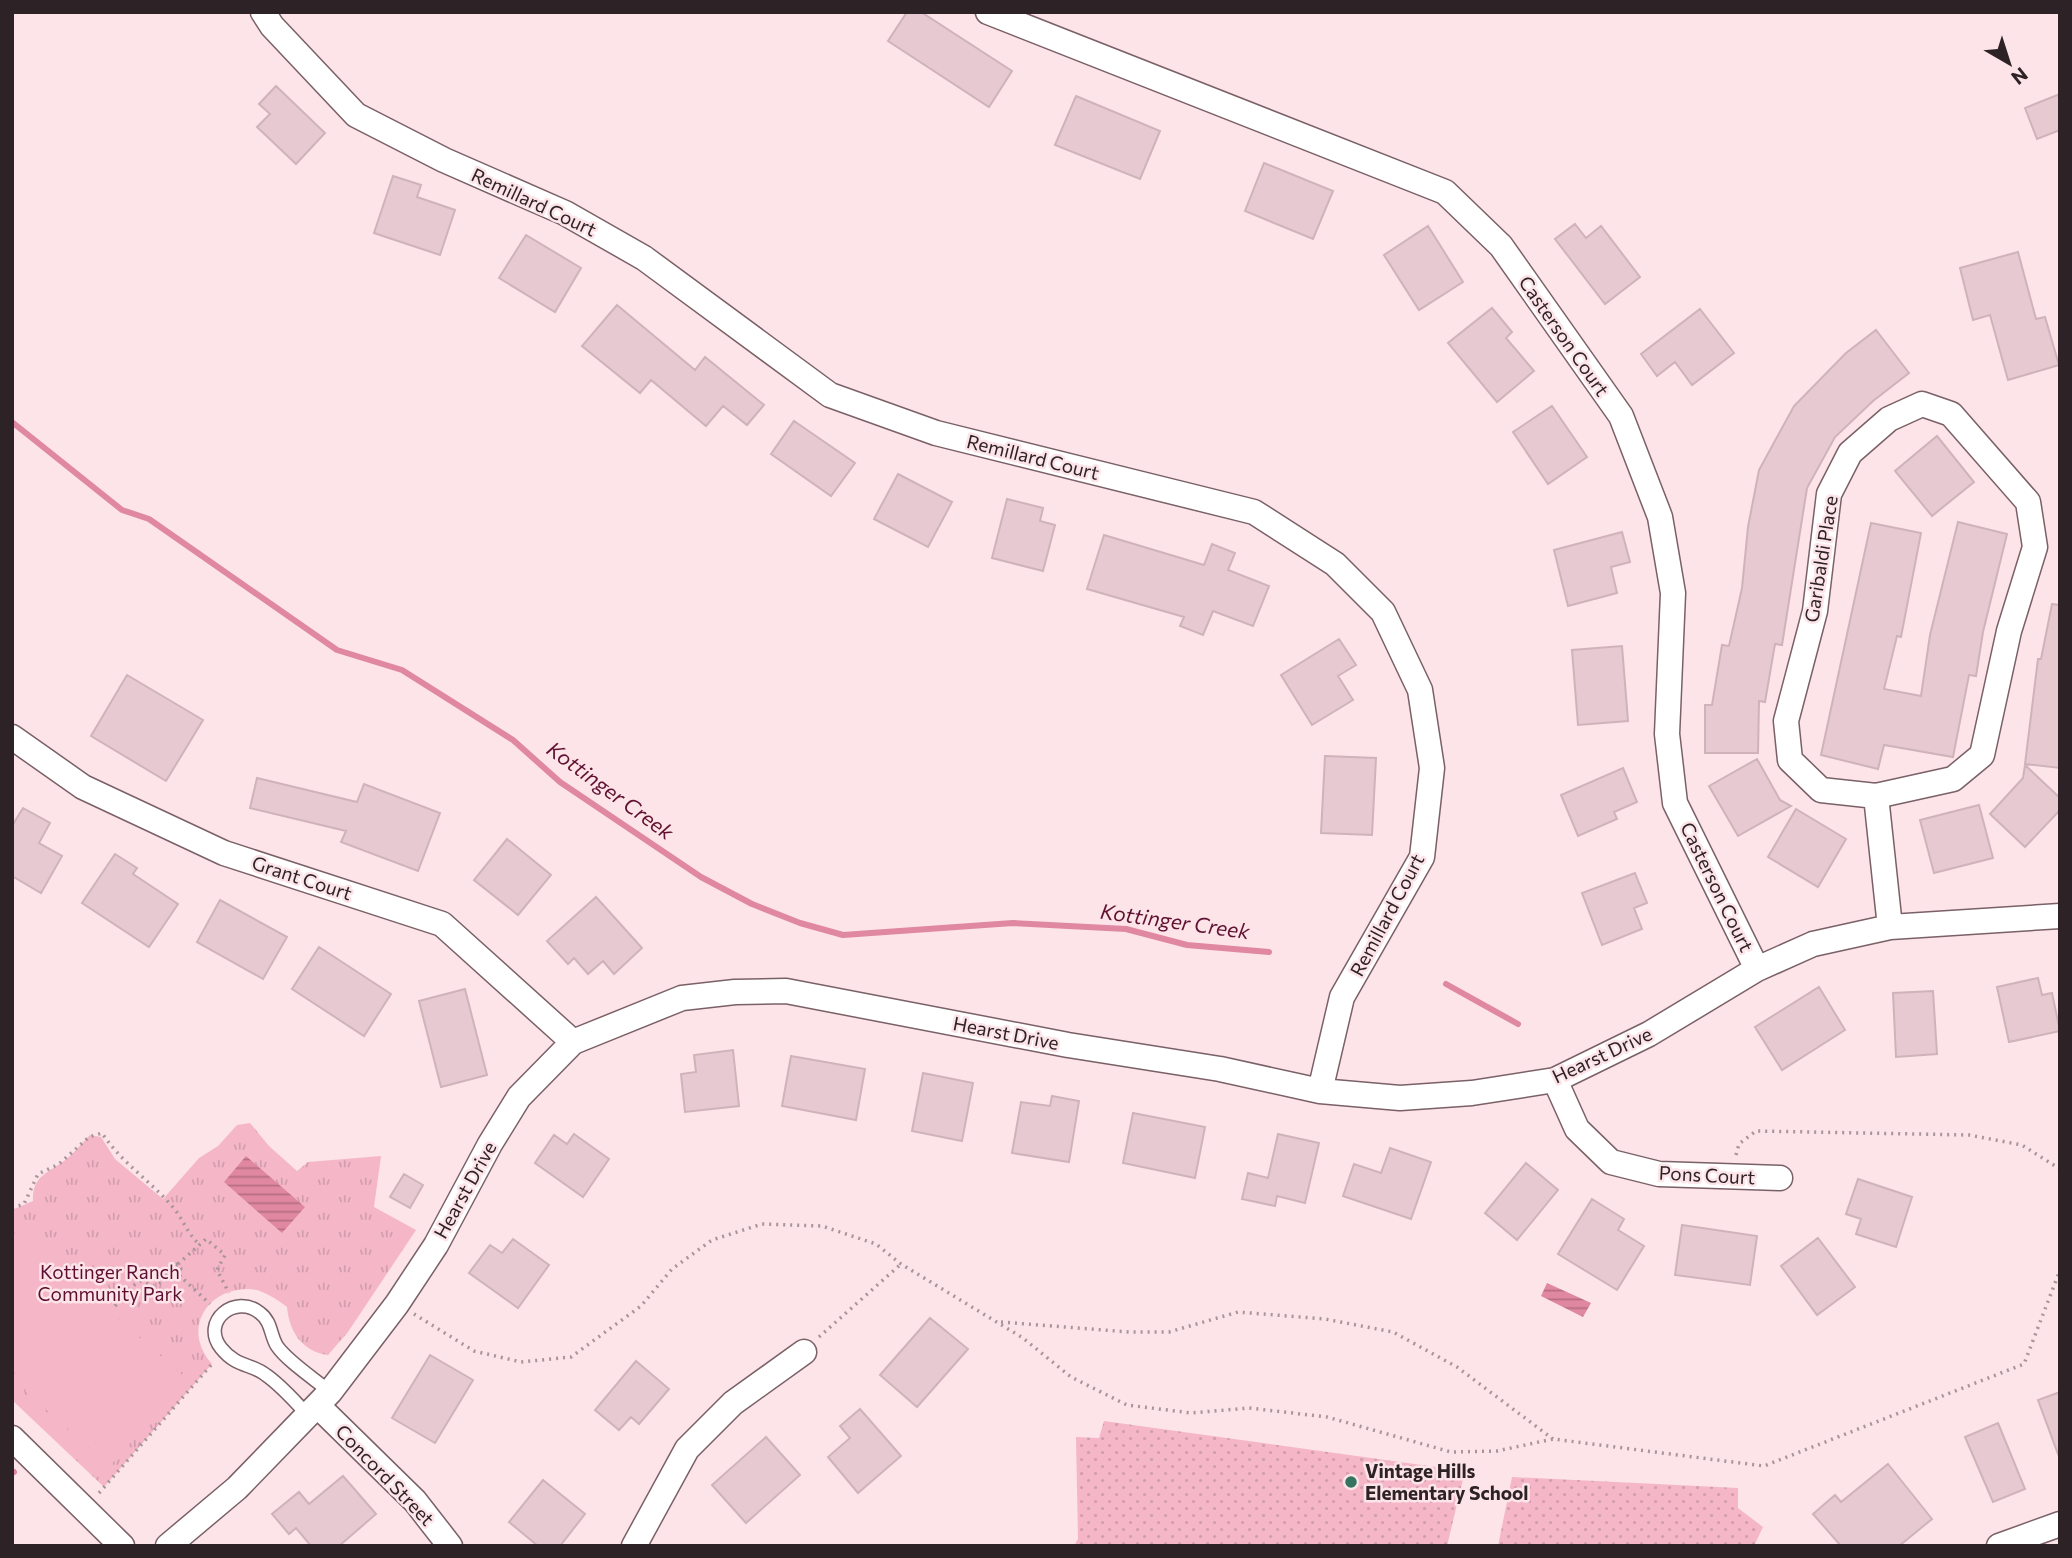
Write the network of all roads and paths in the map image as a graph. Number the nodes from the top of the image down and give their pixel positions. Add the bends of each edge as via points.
1 (263, 12) edge
2 (988, 12) edge
3 (12, 737) edge
4 (1877, 796) junction
5 (2060, 915) edge
6 (1891, 927) junction
7 (1757, 969) junction
8 (573, 1042) junction
9 (1555, 1080) junction
10 (1320, 1091) junction
11 (2060, 1169) edge
12 (1734, 1177) junction
13 (1780, 1178) dead end
14 (12, 1208) edge
15 (199, 1244) junction
16 (178, 1264) junction
17 (901, 1265) junction
18 (2060, 1270) edge
19 (180, 1276) junction
20 (169, 1278) junction
21 (230, 1294) dead end
22 (217, 1300) dead end
23 (397, 1304) junction
24 (212, 1305) junction
25 (116, 1306) dead end
26 (208, 1311) dead end
27 (999, 1322) junction
28 (804, 1352) joint
29 (208, 1360) dead end
30 (319, 1405) junction
31 (12, 1438) edge
32 (1553, 1439) junction
33 (85, 1509) junction
34 (2060, 1524) edge
35 (122, 1546) edge
36 (168, 1546) edge
37 (450, 1546) edge
38 (634, 1546) edge
39 (1999, 1546) edge

1 - 10 street, Remillard Court via 356,115 565,213 643,258 830,395 936,433 1254,512 1335,564 1383,612 1420,691 1432,768 1422,857 1342,997
2 - 7 street, Casterson Court via 1445,192 1501,246 1621,416 1660,517 1674,593 1667,734 1675,803
3 - 8 street, Grant Court via 83,787 225,853 442,924
4 - 4 street, Garibaldi Place via 1953,779 1983,755 2009,631 2035,547 2028,502 1951,414 1922,404 1889,419 1850,453 1829,494 1815,611 1786,721 1790,760 1821,790
4 - 6 street
5 - 6 street, Hearst Drive
6 - 7 street, Hearst Drive via 1813,944
7 - 9 street, Hearst Drive via 1649,1034
8 - 10 street, Hearst Drive via 682,998 786,991
8 - 23 street, Hearst Drive via 519,1097 436,1245
9 - 10 street, Hearst Drive via 1399,1098
9 - 12 street, Pons Court via 1577,1129 1611,1162 1659,1174
11 - 12 path via 2022,1145 1969,1135 1756,1131 1739,1144
12 - 13 street, Pons Court
14 - 15 path via 24,1203 38,1174 60,1164 89,1137 102,1133 117,1154 184,1219 187,1232
15 - 16 path
15 - 21 path via 206,1239 225,1255 217,1270
16 - 19 path
16 - 20 path via 167,1265
17 - 23 path via 876,1244 822,1226 762,1224 712,1240 672,1269 641,1306 571,1357 521,1362 474,1350
17 - 27 path
17 - 28 path
18 - 32 path via 2024,1364 1764,1465
19 - 20 path
19 - 24 path
20 - 25 path via 154,1286 141,1281
22 - 24 path
23 - 30 street, Hearst Drive
24 - 26 path
27 - 32 path via 1071,1377 1128,1405 1191,1413 1249,1408 1327,1417 1451,1452 1497,1451
27 - 32 path via 1169,1332 1238,1312 1325,1319 1393,1332 1457,1367
28 - 38 street via 733,1403 687,1449
29 - 33 path via 212,1364
30 - 30 lane via 277,1346 272,1327 260,1313 246,1305 222,1313 215,1321 214,1333 234,1362 264,1373
30 - 36 street, Hearst Drive via 237,1488
30 - 37 street, Concord Street via 415,1501
31 - 33 street
33 - 35 street
34 - 39 street

